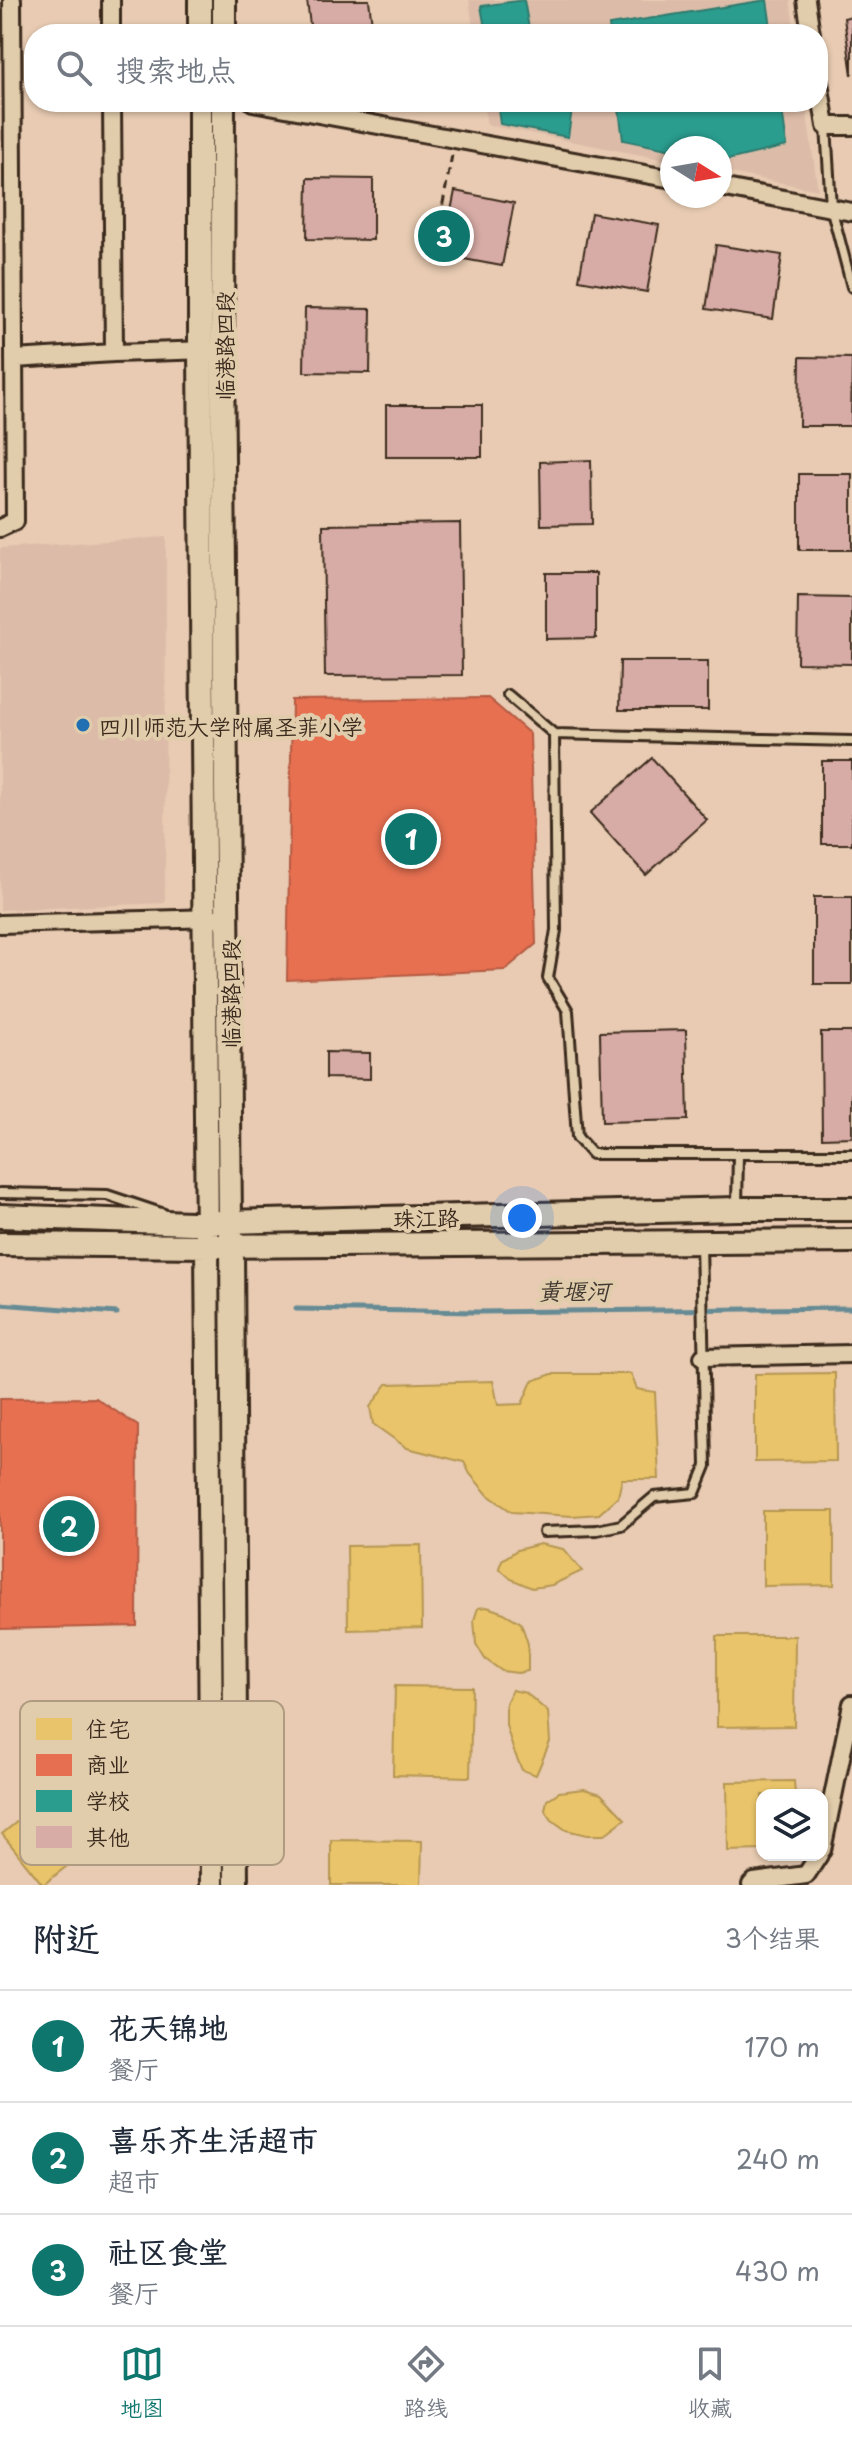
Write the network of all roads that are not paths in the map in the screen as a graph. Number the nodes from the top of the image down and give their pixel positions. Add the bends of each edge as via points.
1 (12, 0) edge
2 (111, 0) edge
3 (200, 0) edge
4 (224, 0) edge
5 (806, 0) edge
6 (111, 24) edge
7 (200, 24) edge
8 (224, 24) edge
9 (810, 24) edge
10 (112, 112) edge
11 (200, 112) edge
12 (223, 112) edge
13 (306, 112) edge
14 (824, 112) edge
15 (826, 126) junction
16 (852, 126) edge
17 (660, 177) edge
18 (732, 189) edge
19 (831, 207) junction
20 (852, 212) edge
21 (852, 287) edge
22 (211, 350) junction
23 (114, 353) junction
24 (14, 359) junction
25 (7, 433) edge
26 (0, 528) edge
27 (508, 695) dead end
28 (554, 734) junction
29 (852, 741) edge
30 (229, 917) junction
31 (206, 918) junction
32 (0, 924) edge
33 (738, 1154) junction
34 (852, 1154) edge
35 (0, 1193) edge
36 (737, 1209) junction
37 (852, 1209) edge
38 (0, 1216) edge
39 (210, 1223) junction
40 (852, 1241) edge
41 (701, 1243) junction
42 (0, 1244) edge
43 (208, 1246) junction
44 (232, 1246) junction
45 (852, 1354) edge
46 (703, 1357) junction
47 (544, 1532) dead end
48 (211, 1701) edge
49 (235, 1701) edge
50 (852, 1704) edge
51 (828, 1816) edge
52 (815, 1861) edge
53 (212, 1865) edge
54 (236, 1865) edge
55 (212, 1885) edge
56 (236, 1885) edge
57 (751, 1885) edge

1 - 24 street
2 - 6 street
3 - 7 main road
4 - 8 main road
5 - 9 street
10 - 23 street
11 - 22 main road, 临港路四段
12 - 22 main road, 临港路四段
13 - 17 street
14 - 15 street
15 - 16 street
15 - 19 lane
18 - 19 street
19 - 20 street
19 - 21 lane
22 - 23 street
22 - 30 main road, 临港路四段
22 - 31 main road, 临港路四段
23 - 24 street
24 - 25 street
25 - 26 street via 15,521
27 - 28 lane
28 - 29 lane
28 - 33 lane via 556,930 548,978 568,1011 577,1137 592,1154
30 - 31 street
30 - 39 main road, 临港路四段
31 - 32 street
31 - 39 main road, 临港路四段
33 - 34 lane
33 - 36 lane
35 - 39 lane via 107,1195
36 - 37 main road, 珠江路
36 - 39 main road, 珠江路
38 - 39 main road, 珠江路
39 - 43 main road, 临港路四段
39 - 44 main road, 临港路四段
40 - 41 main road, 珠江路
41 - 44 main road, 珠江路
41 - 46 lane
42 - 43 main road, 珠江路
43 - 44 main road, 珠江路
43 - 48 main road, 临港路四段
44 - 49 main road, 临港路四段
45 - 46 street
46 - 47 lane via 706,1466 695,1493 654,1497 621,1525
50 - 51 street
52 - 57 street via 806,1875
53 - 55 main road, 临港路四段
54 - 56 main road, 临港路四段

